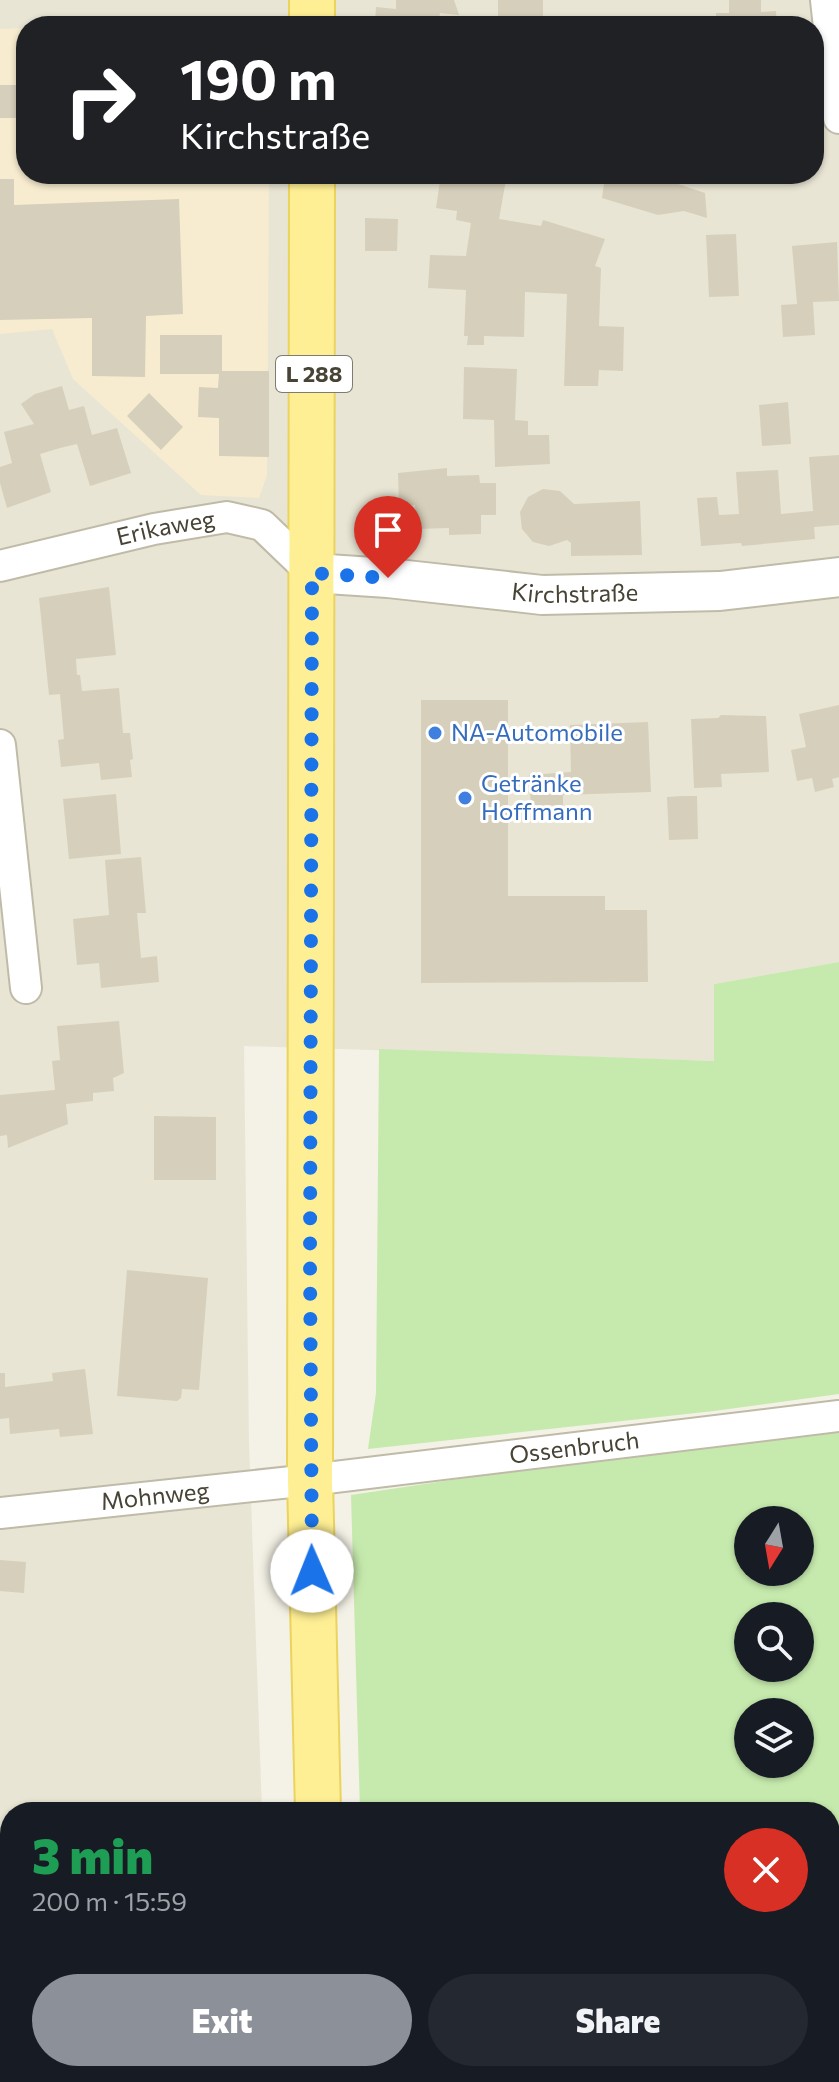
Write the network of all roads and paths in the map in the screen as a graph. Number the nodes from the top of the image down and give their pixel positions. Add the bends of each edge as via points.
1 (826, 0) edge
2 (839, 118) edge
3 (312, 184) edge
4 (0, 566) edge
5 (312, 573) junction
6 (839, 577) edge
7 (0, 745) edge
8 (26, 988) dead end
9 (839, 1416) edge
10 (310, 1480) junction
11 (0, 1513) edge
12 (318, 1802) edge

1 - 2 street
3 - 5 main road, L 288
4 - 5 street, Erikaweg via 227,517 262,525
5 - 6 street, Kirchstraße via 542,595 720,591
5 - 10 main road, L 288
7 - 8 street
9 - 10 street, Ossenbruch
10 - 11 street, Mohnweg
10 - 12 main road, L 288

